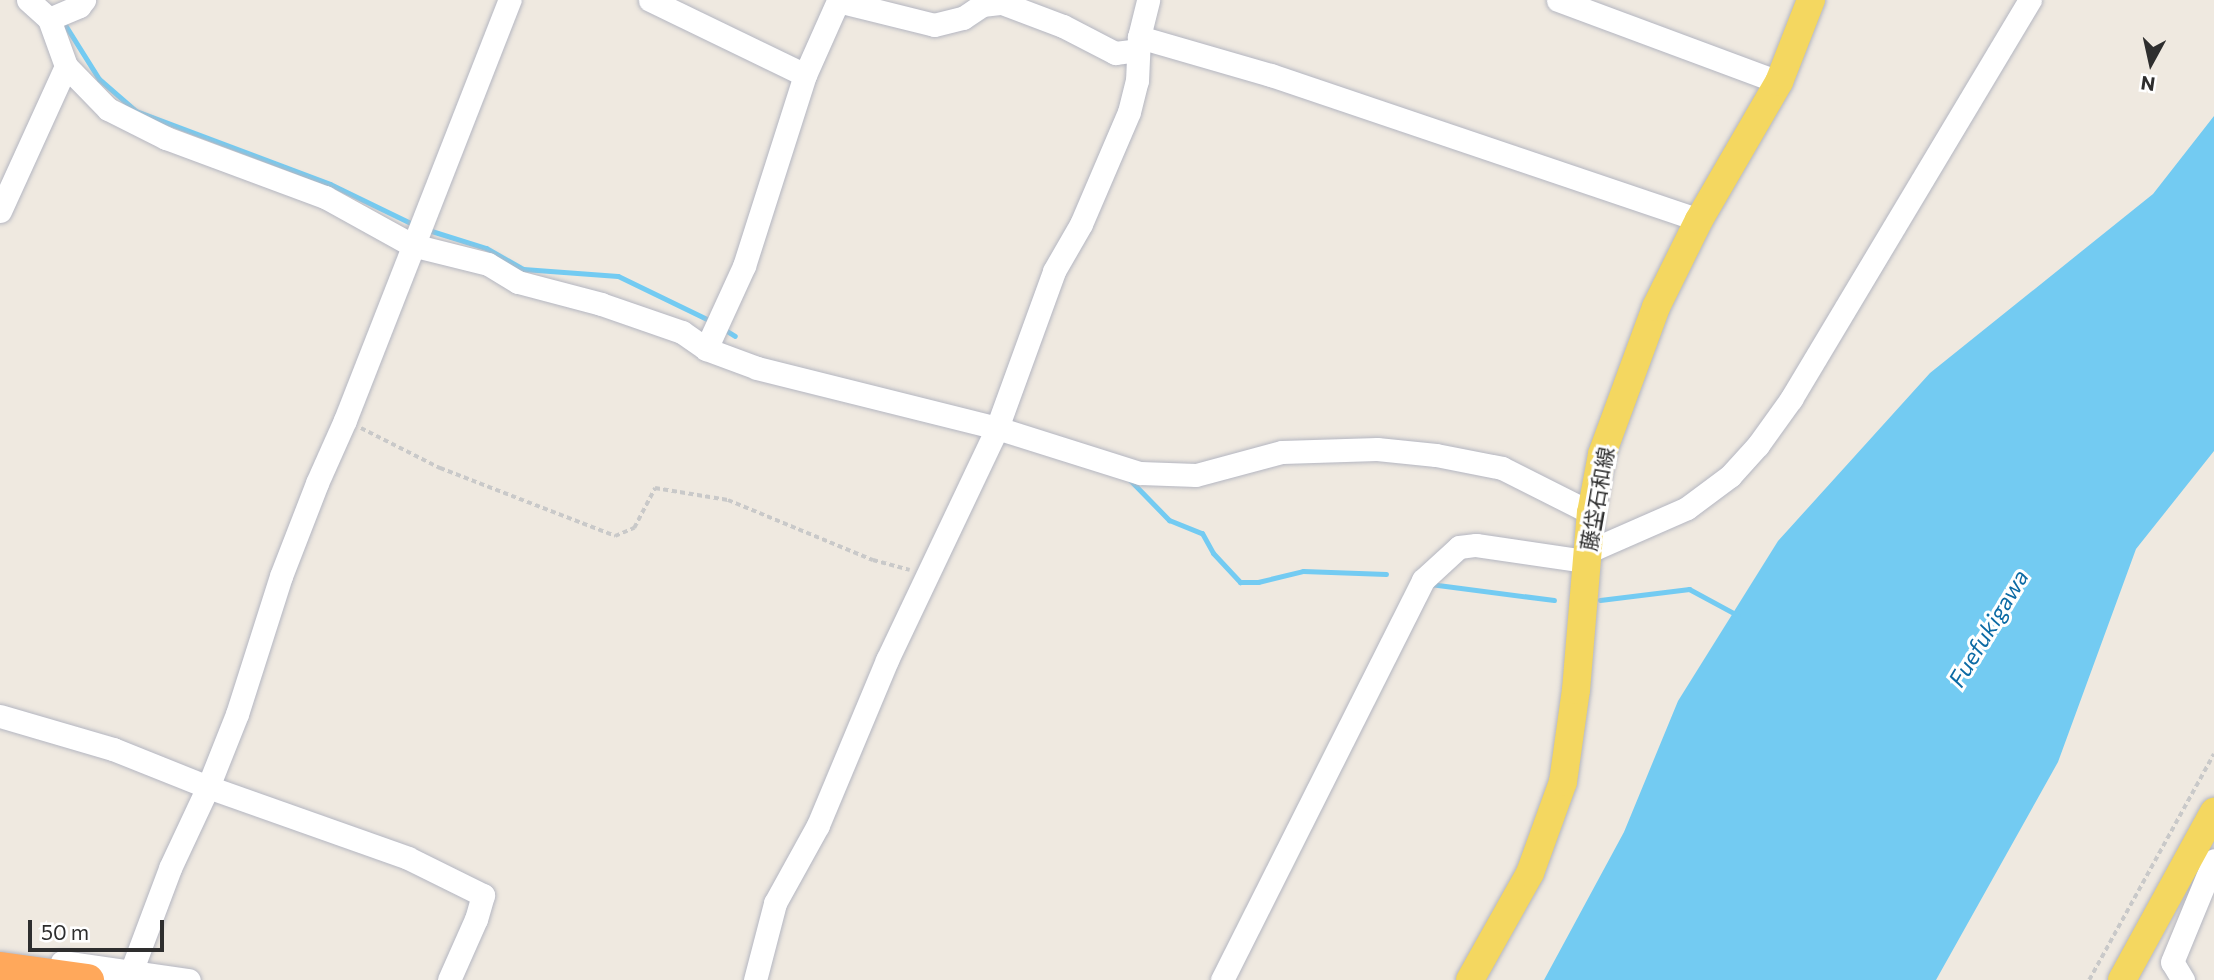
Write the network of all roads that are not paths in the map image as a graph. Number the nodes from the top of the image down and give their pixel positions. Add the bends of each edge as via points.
1 (28, 0) edge
2 (84, 0) edge
3 (510, 0) edge
4 (650, 0) edge
5 (1148, 0) edge
6 (1558, 0) edge
7 (1811, 0) edge
8 (2030, 0) edge
9 (49, 19) junction
10 (1139, 43) junction
11 (66, 66) junction
12 (805, 75) junction
13 (1779, 82) junction
14 (0, 211) edge
15 (1699, 220) junction
16 (414, 241) junction
17 (714, 333) junction
18 (997, 428) junction
19 (1591, 513) junction
20 (1586, 559) junction
21 (0, 716) edge
22 (208, 787) junction
23 (2214, 812) edge
24 (2214, 860) edge
25 (0, 956) edge
26 (0, 968) edge
27 (129, 976) edge
28 (87, 980) edge
29 (189, 980) edge
30 (449, 980) edge
31 (755, 980) edge
32 (1222, 980) edge
33 (1470, 980) edge
34 (2122, 980) edge
35 (2183, 980) edge

1 - 9 street
2 - 9 street
3 - 16 street
4 - 12 street
5 - 10 street
6 - 13 street
7 - 13 main road, 藤垈石和線
8 - 20 street via 1791,399 1758,445 1730,476 1687,508
9 - 11 street
10 - 12 street via 1115,53 1063,26 1002,3 982,5 963,18 934,25 838,1
10 - 15 street via 1271,75
10 - 18 street via 1138,81 1129,112 1081,223 1054,271
11 - 14 street
11 - 16 street via 108,109 166,138 325,197
12 - 17 street via 757,229
13 - 15 main road, 藤垈石和線
15 - 19 main road, 藤垈石和線 via 1656,307 1602,454
16 - 17 street via 488,264 519,282 601,303 682,332
16 - 22 street via 281,576 237,714
17 - 18 street via 757,368
18 - 19 street via 1139,474 1196,475 1282,453 1377,449 1436,455 1502,468
18 - 31 street via 887,660 818,825 775,903
19 - 20 main road, 藤垈石和線
20 - 32 street via 1476,545 1459,547 1423,580
20 - 33 main road, 藤垈石和線 via 1563,782 1514,904
21 - 22 street via 113,749
22 - 27 street via 170,868
22 - 30 street via 408,858 483,895
23 - 34 main road
24 - 35 street via 2172,962
25 - 27 street
26 - 28 highway
27 - 29 street

